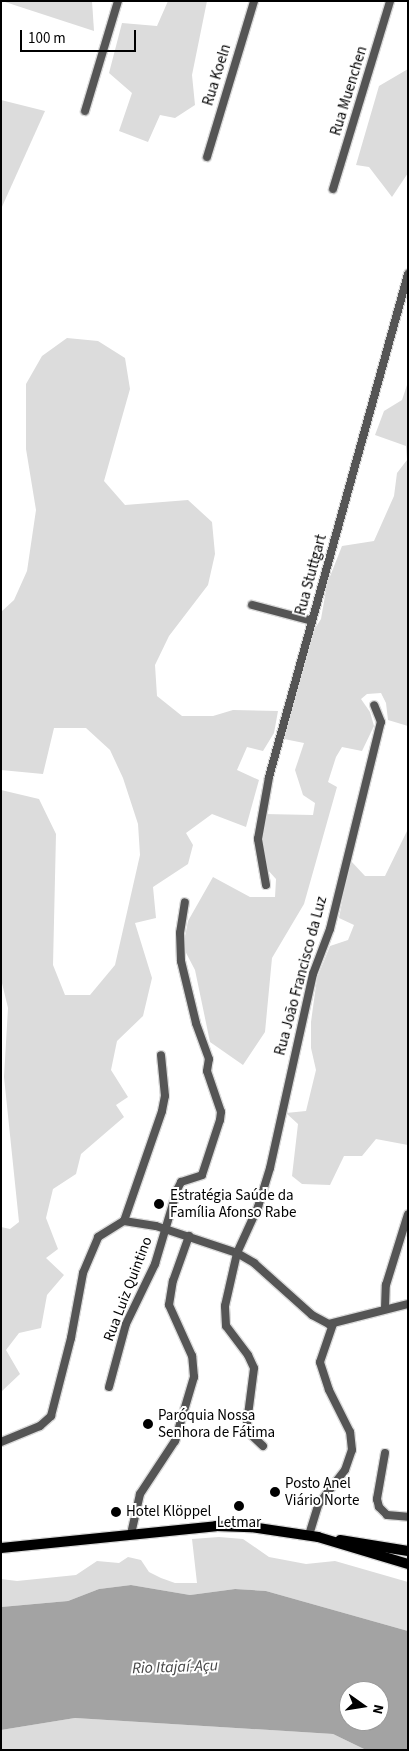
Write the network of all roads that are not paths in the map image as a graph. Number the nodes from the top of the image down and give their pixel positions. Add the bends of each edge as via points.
1 (118, 1) edge
2 (254, 1) edge
3 (390, 1) edge
4 (85, 111) dead end
5 (207, 157) dead end
6 (333, 189) dead end
7 (408, 274) edge
8 (252, 605) dead end
9 (312, 621) junction
10 (374, 705) dead end
11 (266, 885) dead end
12 (185, 902) dead end
13 (161, 1055) dead end
14 (408, 1214) edge
15 (124, 1221) junction
16 (166, 1229) junction
17 (188, 1236) junction
18 (237, 1253) junction
19 (408, 1304) edge
20 (385, 1308) junction
21 (333, 1324) junction
22 (109, 1387) dead end
23 (1, 1442) edge
24 (263, 1446) dead end
25 (385, 1453) dead end
26 (408, 1518) edge
27 (131, 1534) junction
28 (309, 1535) junction
29 (327, 1539) junction
30 (1, 1548) edge
31 (408, 1551) edge
32 (408, 1564) edge

1 - 4 street
2 - 5 street, Rua Koeln
3 - 6 street, Rua Muenchen
7 - 9 street, Rua Stuttgart
8 - 9 street
9 - 11 street, Rua Stuttgart via 269,777 258,839
10 - 18 street, Rua João Francisco da Luz via 381,722 330,929 313,974 270,1168 258,1207
12 - 16 street, Rua Luiz Quintino via 180,934 181,961 196,1023 210,1059 210,1086 221,1112 202,1174 181,1182
13 - 15 street via 165,1096 162,1111
14 - 20 street via 386,1285
15 - 16 street
15 - 23 street via 98,1237 82,1274 71,1338 51,1416 40,1426
16 - 17 street
16 - 22 street, Rua Luiz Quintino via 154,1264 126,1324
17 - 18 street
17 - 27 street via 171,1288 169,1305 192,1356 194,1377 175,1441 140,1494
18 - 21 street via 254,1263 312,1315
18 - 24 street, Rua João Francisco da Luz via 224,1316 226,1326 254,1368 254,1389 247,1424 248,1432
19 - 20 street
20 - 21 street
21 - 28 street via 320,1362 350,1432 352,1450 345,1470 318,1505
25 - 26 street via 377,1499 379,1507 388,1515
27 - 28 main road via 216,1526
27 - 30 main road
28 - 29 main road
29 - 31 main road via 356,1540
29 - 32 main road

